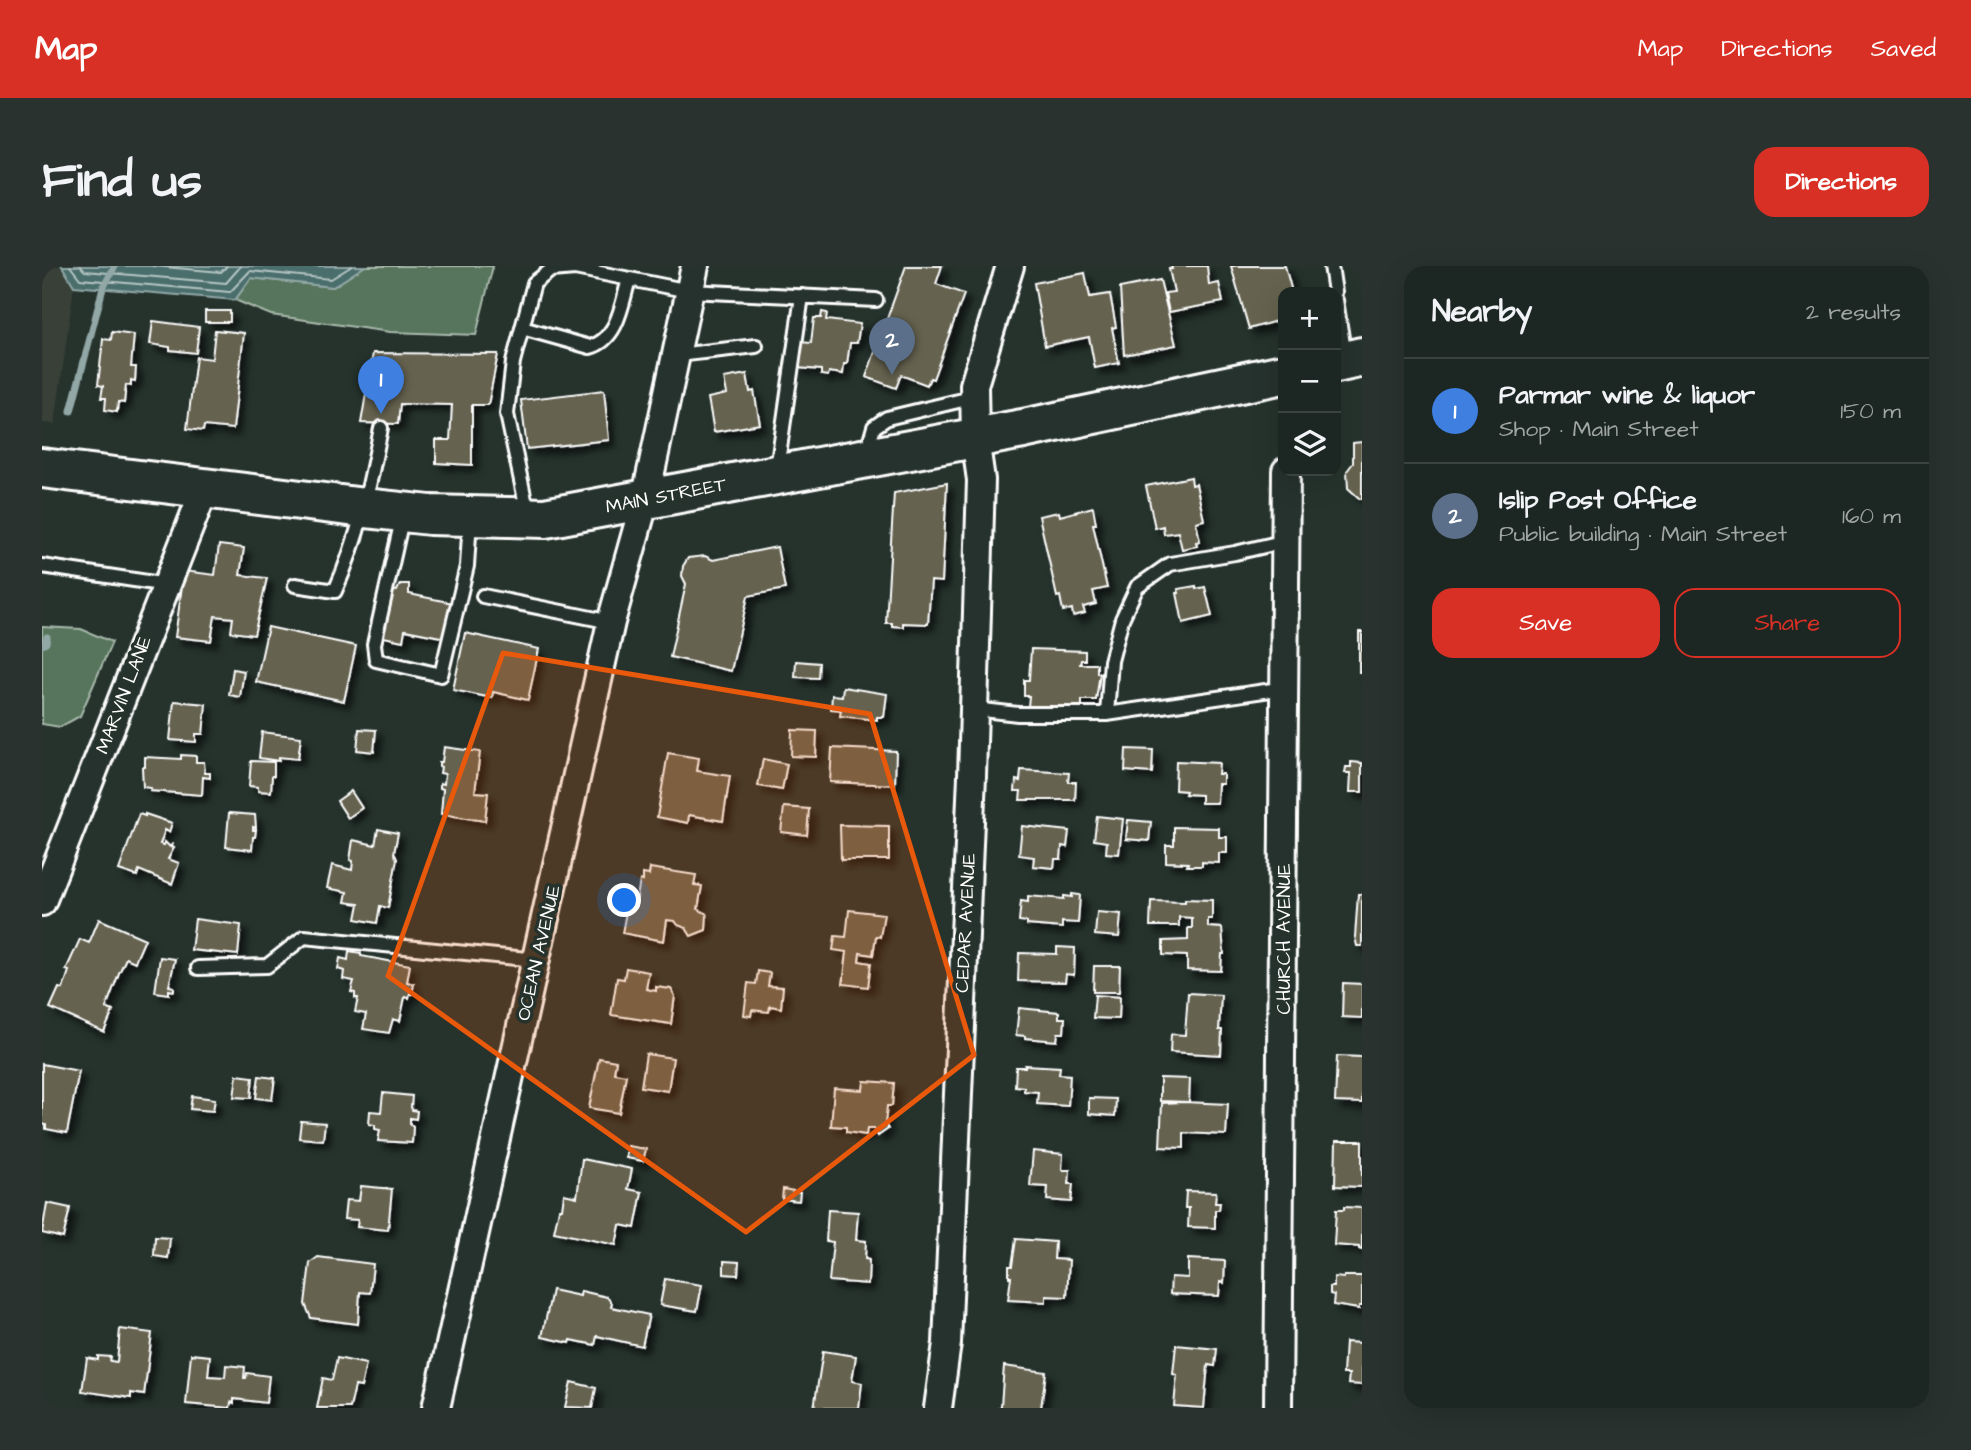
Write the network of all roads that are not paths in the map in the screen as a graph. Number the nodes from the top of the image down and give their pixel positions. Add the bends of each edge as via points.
1 (1010, 266) edge
2 (1331, 266) edge
3 (629, 279) junction
4 (692, 279) edge
5 (1334, 287) edge
6 (802, 296) junction
7 (876, 300) dead end
8 (1341, 324) edge
9 (522, 328) junction
10 (756, 346) dead end
11 (677, 355) junction
12 (1348, 360) edge
13 (1278, 375) edge
14 (975, 397) junction
15 (381, 428) dead end
16 (975, 438) junction
17 (864, 458) junction
18 (42, 468) edge
19 (777, 475) junction
20 (1286, 476) edge
21 (205, 488) junction
22 (645, 500) junction
23 (365, 508) junction
24 (404, 512) junction
25 (471, 516) junction
26 (529, 518) junction
27 (1286, 541) junction
28 (42, 566) edge
29 (167, 585) junction
30 (295, 585) dead end
31 (483, 596) dead end
32 (611, 622) junction
33 (1285, 688) junction
34 (974, 709) junction
35 (1107, 714) junction
36 (42, 902) edge
37 (537, 960) junction
38 (198, 968) dead end
39 (436, 1408) edge
40 (938, 1408) edge
41 (1278, 1408) edge

1 - 14 street, CEDAR AVENUE via 974,385
2 - 5 lane
3 - 4 lane
3 - 9 lane via 575,268 551,270 534,283
3 - 9 lane via 614,327 599,345 590,347
4 - 6 lane
4 - 11 street, OCEAN AVENUE
6 - 7 lane
6 - 19 lane
8 - 12 lane
9 - 26 lane via 507,414
10 - 11 lane
11 - 22 street, OCEAN AVENUE
13 - 16 main road, MAIN STREET
14 - 16 street, CEDAR AVENUE
14 - 17 lane via 887,418 874,427
15 - 23 lane
16 - 17 main road, MAIN STREET
16 - 34 street, CEDAR AVENUE via 981,480
17 - 19 main road, MAIN STREET
18 - 21 main road, MAIN STREET
19 - 22 main road, MAIN STREET
20 - 27 street, CHURCH AVENUE
21 - 23 main road, MAIN STREET
21 - 29 street, MARVIN LANE
22 - 26 main road, MAIN STREET
22 - 32 street, OCEAN AVENUE
23 - 24 main road, MAIN STREET
23 - 30 lane via 335,591
24 - 25 main road, MAIN STREET
24 - 25 lane via 374,644 376,660 441,675 467,566
25 - 26 main road, MAIN STREET
27 - 33 street, CHURCH AVENUE
27 - 35 lane via 1170,564 1137,587 1111,661
28 - 29 lane
29 - 36 street, MARVIN LANE
31 - 32 lane
32 - 37 street, OCEAN AVENUE
33 - 35 lane
33 - 41 street, CHURCH AVENUE
34 - 35 lane
34 - 40 street, CEDAR AVENUE via 947,1343
37 - 38 lane via 304,937 267,966
37 - 39 street, OCEAN AVENUE

